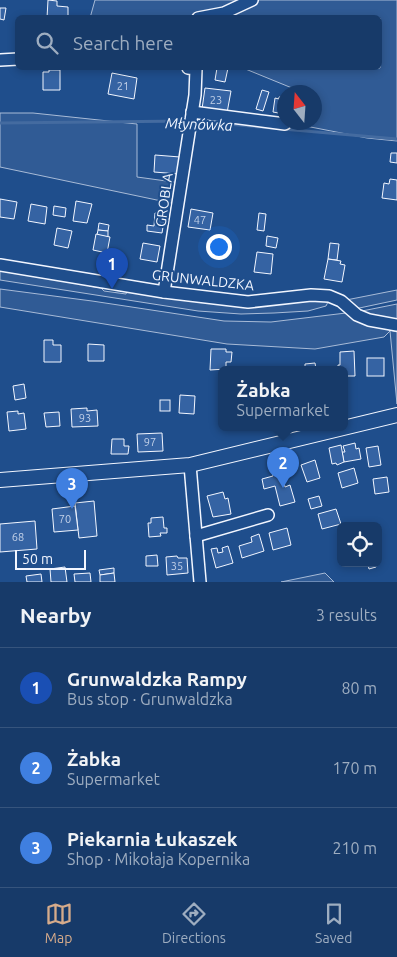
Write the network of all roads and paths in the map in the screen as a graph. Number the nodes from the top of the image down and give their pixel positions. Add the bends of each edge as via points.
1 (252, 0) edge
2 (214, 15) edge
3 (15, 58) edge
4 (0, 60) edge
5 (196, 70) edge
6 (192, 112) junction
7 (277, 123) edge
8 (0, 265) edge
9 (164, 292) junction
10 (397, 325) edge
11 (397, 415) edge
12 (348, 427) edge
13 (329, 431) edge
14 (190, 464) junction
15 (0, 480) edge
16 (268, 515) dead end
17 (196, 536) junction
18 (200, 582) edge

1 - 2 street
3 - 4 street
5 - 6 street, GROBLA
6 - 7 street
6 - 9 street, GROBLA
8 - 9 street, GRUNWALDZKA
9 - 10 street, GRUNWALDZKA via 248,302 329,296 341,300 357,315
11 - 12 main road
13 - 14 main road
14 - 15 main road
14 - 17 street
16 - 17 street
17 - 18 street

